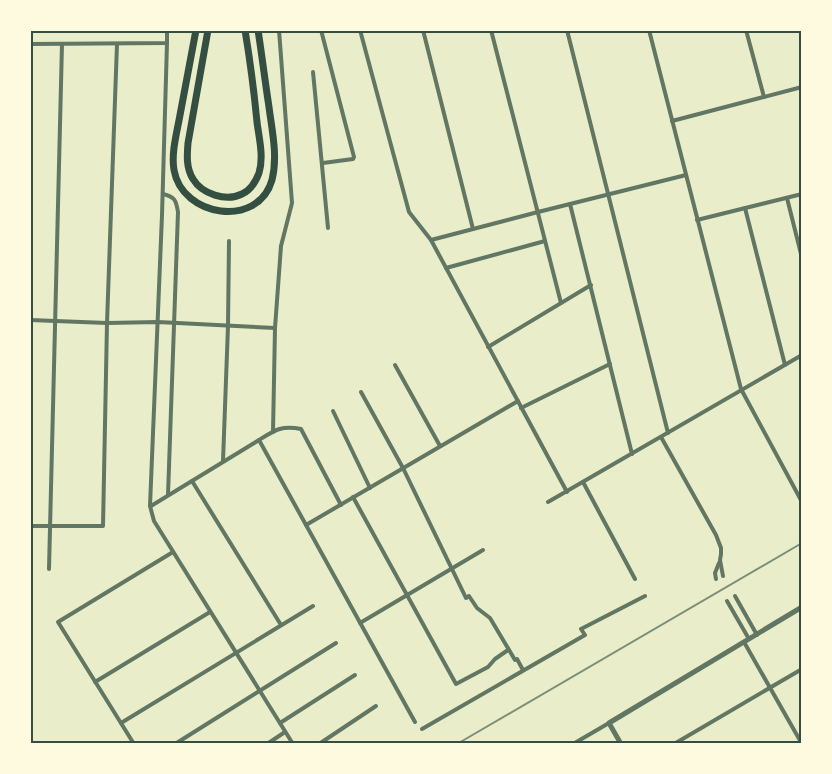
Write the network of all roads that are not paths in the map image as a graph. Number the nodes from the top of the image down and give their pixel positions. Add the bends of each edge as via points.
1 (167, 30) edge
2 (196, 30) edge
3 (208, 30) edge
4 (245, 30) edge
5 (258, 30) edge
6 (279, 30) edge
7 (321, 30) edge
8 (360, 30) edge
9 (423, 30) edge
10 (490, 30) edge
11 (567, 30) edge
12 (649, 30) edge
13 (746, 30) edge
14 (167, 43) junction
15 (30, 44) edge
16 (62, 44) junction
17 (117, 44) junction
18 (313, 72) dead end
19 (802, 87) edge
20 (764, 97) junction
21 (672, 122) junction
22 (322, 163) junction
23 (686, 175) junction
24 (163, 194) junction
25 (802, 194) edge
26 (608, 195) junction
27 (787, 198) junction
28 (570, 204) junction
29 (744, 208) junction
30 (538, 212) junction
31 (697, 220) junction
32 (328, 228) dead end
33 (473, 229) junction
34 (430, 240) junction
35 (229, 241) dead end
36 (545, 241) junction
37 (802, 258) edge
38 (446, 268) junction
39 (591, 285) junction
40 (561, 303) junction
41 (30, 320) edge
42 (56, 321) junction
43 (158, 322) junction
44 (107, 323) junction
45 (174, 323) junction
46 (228, 326) junction
47 (275, 328) junction
48 (488, 346) junction
49 (802, 355) edge
50 (610, 364) junction
51 (395, 365) dead end
52 (785, 365) junction
53 (741, 389) junction
54 (362, 392) dead end
55 (518, 401) junction
56 (521, 408) junction
57 (333, 411) dead end
58 (273, 432) junction
59 (668, 433) junction
60 (661, 437) junction
61 (259, 440) junction
62 (440, 446) junction
63 (632, 454) junction
64 (223, 461) junction
65 (403, 468) junction
66 (192, 481) junction
67 (583, 482) junction
68 (370, 488) junction
69 (567, 492) junction
70 (168, 495) junction
71 (353, 497) junction
72 (548, 502) dead end
73 (802, 502) edge
74 (340, 505) junction
75 (150, 506) junction
76 (306, 525) junction
77 (30, 526) edge
78 (50, 526) junction
79 (483, 550) dead end
80 (173, 552) junction
81 (720, 560) junction
82 (452, 568) junction
83 (49, 569) dead end
84 (723, 576) dead end
85 (635, 579) dead end
86 (716, 579) dead end
87 (408, 595) junction
88 (645, 596) dead end
89 (735, 596) dead end
90 (727, 601) dead end
91 (312, 606) dead end
92 (802, 607) edge
93 (211, 612) junction
94 (360, 623) junction
95 (281, 625) junction
96 (757, 634) junction
97 (747, 640) junction
98 (336, 643) dead end
99 (509, 650) junction
100 (236, 653) junction
101 (802, 669) edge
102 (523, 670) junction
103 (354, 675) dead end
104 (96, 682) junction
105 (770, 688) junction
106 (260, 691) junction
107 (376, 706) dead end
108 (415, 722) dead end
109 (121, 723) junction
110 (279, 723) junction
111 (609, 723) junction
112 (422, 729) dead end
113 (285, 732) junction
114 (134, 744) edge
115 (175, 744) edge
116 (267, 744) edge
117 (293, 744) edge
118 (319, 744) edge
119 (573, 744) edge
120 (621, 744) edge
121 (674, 744) edge
122 (802, 744) edge

1 - 14 street
2 - 5 main road via 174,149 174,170 190,199 206,209 237,211 251,207 263,195 275,166
3 - 4 main road via 188,143 188,169 203,190 230,196 243,194 260,171
6 - 47 street via 292,203 280,246
7 - 22 street via 354,156
8 - 34 street via 410,212
9 - 33 street
10 - 30 street
11 - 26 street
12 - 21 street
13 - 20 street
14 - 17 street
14 - 24 street
15 - 16 street
16 - 17 street
16 - 42 street
17 - 44 street
18 - 22 street
19 - 20 street
20 - 21 street
21 - 23 street
22 - 32 street
23 - 26 street
23 - 31 street
24 - 43 street
24 - 45 street via 176,201 178,212
25 - 27 street
26 - 28 street
26 - 59 street
27 - 29 street
27 - 37 street
28 - 30 street
28 - 39 street
29 - 31 street
29 - 52 street
30 - 33 street
30 - 36 street
31 - 53 street
33 - 34 street
34 - 38 street
35 - 46 street
36 - 38 street
36 - 40 street
38 - 48 street
39 - 40 street
39 - 50 street
40 - 48 street
41 - 42 street
42 - 44 street
42 - 78 street
43 - 44 street
43 - 45 street
43 - 75 street
44 - 78 street via 103,526
45 - 46 street
45 - 70 street
46 - 47 street
46 - 64 street
47 - 58 street
48 - 55 street
49 - 52 street
50 - 56 street
50 - 63 street
51 - 62 street
52 - 53 street
53 - 59 street
53 - 73 street
54 - 65 street
55 - 56 street
55 - 62 street
56 - 69 street
57 - 68 street
58 - 61 street
58 - 74 street via 288,426 301,429
59 - 60 street
60 - 63 street
60 - 81 street via 716,535
61 - 64 street
61 - 76 street
62 - 65 street
63 - 67 street
64 - 66 street
65 - 68 street
65 - 82 street
66 - 70 street
66 - 95 street
67 - 69 street
67 - 85 street
68 - 71 street
69 - 72 street
70 - 75 street
71 - 74 street
71 - 87 street
74 - 76 street
75 - 80 street via 154,521
76 - 94 street
77 - 78 street
78 - 83 street
79 - 82 street
80 - 93 street
80 - 104 street via 58,622
81 - 84 street
81 - 86 street
82 - 87 street
82 - 99 street via 466,598 469,596 490,618
87 - 94 street
87 - 99 street via 456,684
88 - 102 street via 581,629 585,635
89 - 96 street
90 - 97 street
91 - 95 street
92 - 96 street
93 - 100 street
93 - 104 street
94 - 108 street
95 - 100 street
96 - 97 street
97 - 105 street
97 - 111 street
98 - 106 street
99 - 102 street
100 - 106 street
100 - 109 street
101 - 105 street
102 - 112 street
103 - 110 street
104 - 109 street
105 - 121 street
105 - 122 street
106 - 110 street
106 - 115 street
107 - 118 street
109 - 114 street
110 - 113 street
111 - 119 street
111 - 120 street
113 - 116 street
113 - 117 street

